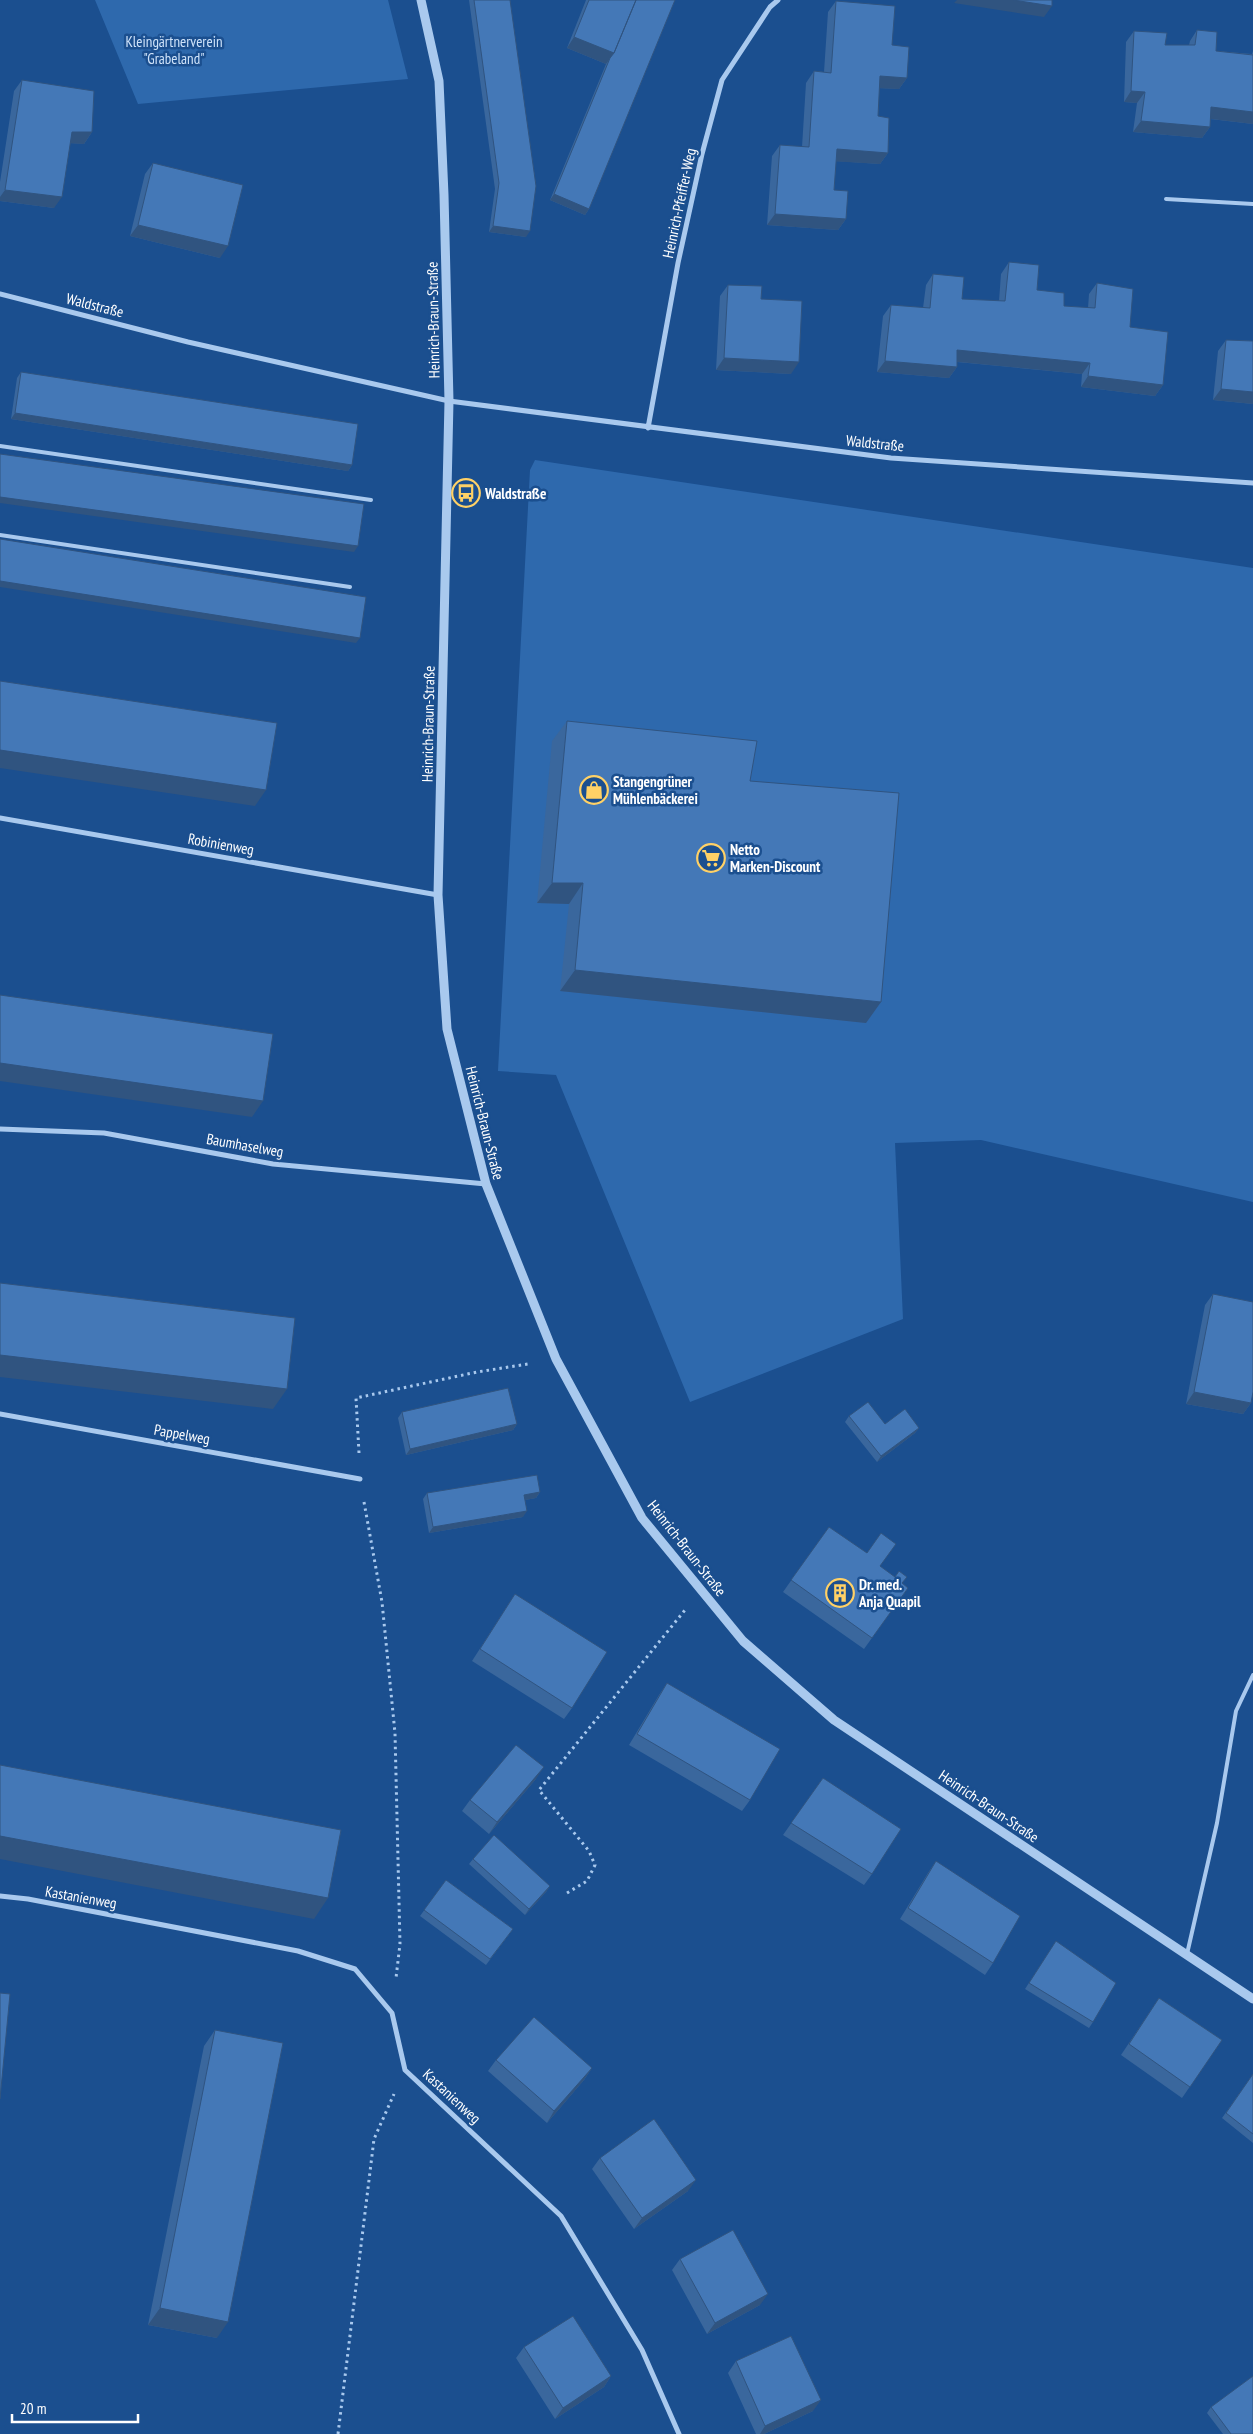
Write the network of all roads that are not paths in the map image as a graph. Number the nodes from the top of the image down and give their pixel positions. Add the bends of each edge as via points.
1 (421, 0) edge
2 (778, 0) edge
3 (1166, 199) dead end
4 (1253, 204) edge
5 (0, 294) edge
6 (449, 401) junction
7 (648, 428) junction
8 (0, 446) edge
9 (1253, 483) edge
10 (372, 500) dead end
11 (0, 535) edge
12 (350, 587) dead end
13 (0, 818) edge
14 (438, 895) junction
15 (0, 1129) edge
16 (486, 1184) junction
17 (0, 1414) edge
18 (360, 1479) road end
19 (1253, 1675) edge
20 (0, 1896) edge
21 (1187, 1954) junction
22 (1253, 1998) edge
23 (679, 2434) edge

1 - 6 street, Heinrich-Braun-Straße via 439,81
2 - 7 street, Heinrich-Pfeiffer-Weg via 770,7 722,80 682,245
3 - 4 lane
5 - 6 street, Waldstraße via 188,342
6 - 7 street, Waldstraße
6 - 14 street, Heinrich-Braun-Straße
7 - 9 street, Waldstraße via 891,458
8 - 10 lane
11 - 12 lane
13 - 14 street, Robinienweg
14 - 16 street, Heinrich-Braun-Straße via 448,1029
15 - 16 street, Baumhaselweg via 104,1133 273,1164
16 - 21 street, Heinrich-Braun-Straße via 556,1359 642,1518 743,1641 834,1720
17 - 18 street, Pappelweg
19 - 21 lane via 1236,1711 1217,1823
20 - 23 street, Kastanienweg via 298,1951 355,1969 392,2013 405,2070 561,2216 642,2350
21 - 22 street, Heinrich-Braun-Straße

